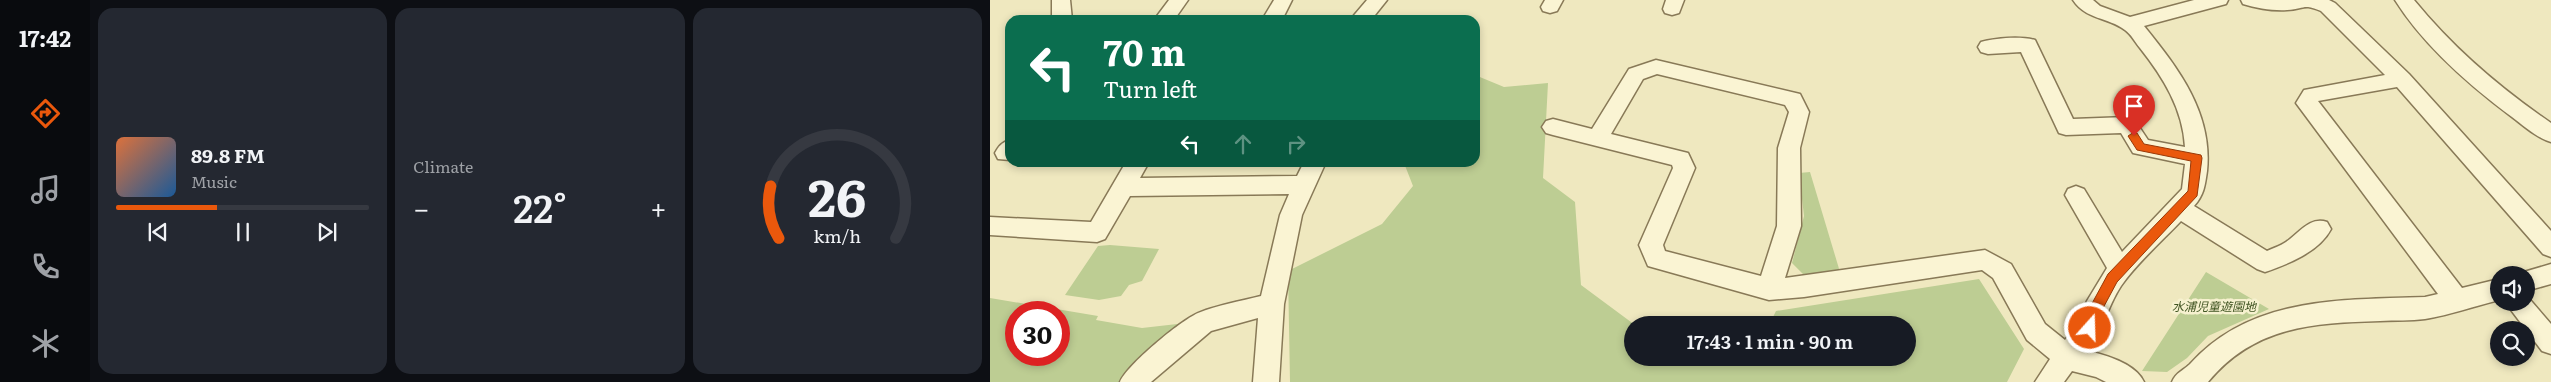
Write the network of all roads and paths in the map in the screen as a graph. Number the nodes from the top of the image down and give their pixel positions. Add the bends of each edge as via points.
1 (1061, 0) edge
2 (1179, 0) edge
3 (1283, 0) edge
4 (1360, 0) edge
5 (1378, 0) edge
6 (2082, 0) edge
7 (2219, 0) edge
8 (2250, 0) edge
9 (2305, 0) edge
10 (2312, 0) edge
11 (2404, 0) edge
12 (1062, 15) edge
13 (1168, 15) edge
14 (1275, 15) edge
15 (1354, 15) edge
16 (1364, 15) edge
17 (2132, 25) junction
18 (1988, 47) dead end
19 (2402, 79) junction
20 (1553, 127) dead end
21 (2551, 134) edge
22 (1598, 138) junction
23 (2197, 158) junction
24 (1135, 167) edge
25 (1313, 167) edge
26 (1305, 185) junction
27 (1124, 187) junction
28 (2076, 195) dead end
29 (2179, 208) junction
30 (990, 226) edge
31 (2319, 229) dead end
32 (2551, 247) edge
33 (2120, 268) junction
34 (2551, 274) edge
35 (2535, 278) edge
36 (1769, 289) junction
37 (2490, 291) edge
38 (2457, 300) junction
39 (1272, 304) junction
40 (2524, 311) edge
41 (2551, 343) edge
42 (2068, 358) junction
43 (1133, 382) edge
44 (1266, 382) edge
45 (2048, 382) edge
46 (2131, 382) edge
47 (2185, 382) edge

1 - 12 street
2 - 13 street
3 - 14 street
4 - 15 street
5 - 16 street
6 - 17 street via 2093,10
7 - 17 street via 2141,19
8 - 9 street via 2287,4
10 - 19 street via 2328,7
11 - 21 street via 2416,17 2490,90
17 - 23 street via 2180,89 2195,132
18 - 23 street via 2028,45 2066,127 2126,125 2141,147
19 - 32 street
19 - 38 street via 2310,94 2306,103
20 - 22 street
22 - 36 street via 1680,159 1684,168 1650,245 1656,259
22 - 36 street via 1636,74 1656,67 1793,99 1799,112 1789,148 1789,226
23 - 29 street via 2193,192
24 - 27 street
25 - 26 street
26 - 27 street
26 - 39 street via 1291,215
27 - 30 street via 1097,232
28 - 33 street
29 - 31 street via 2265,262 2292,250
29 - 33 street
33 - 42 street via 2096,309 2090,328
34 - 35 street
36 - 42 street via 1804,287 1986,260 2002,270 2036,332
37 - 38 street
38 - 47 street via 2425,308 2324,312 2287,318 2214,355 2197,375
39 - 43 street via 1204,322
39 - 44 street
40 - 41 street
42 - 45 street
42 - 46 street via 2101,366

